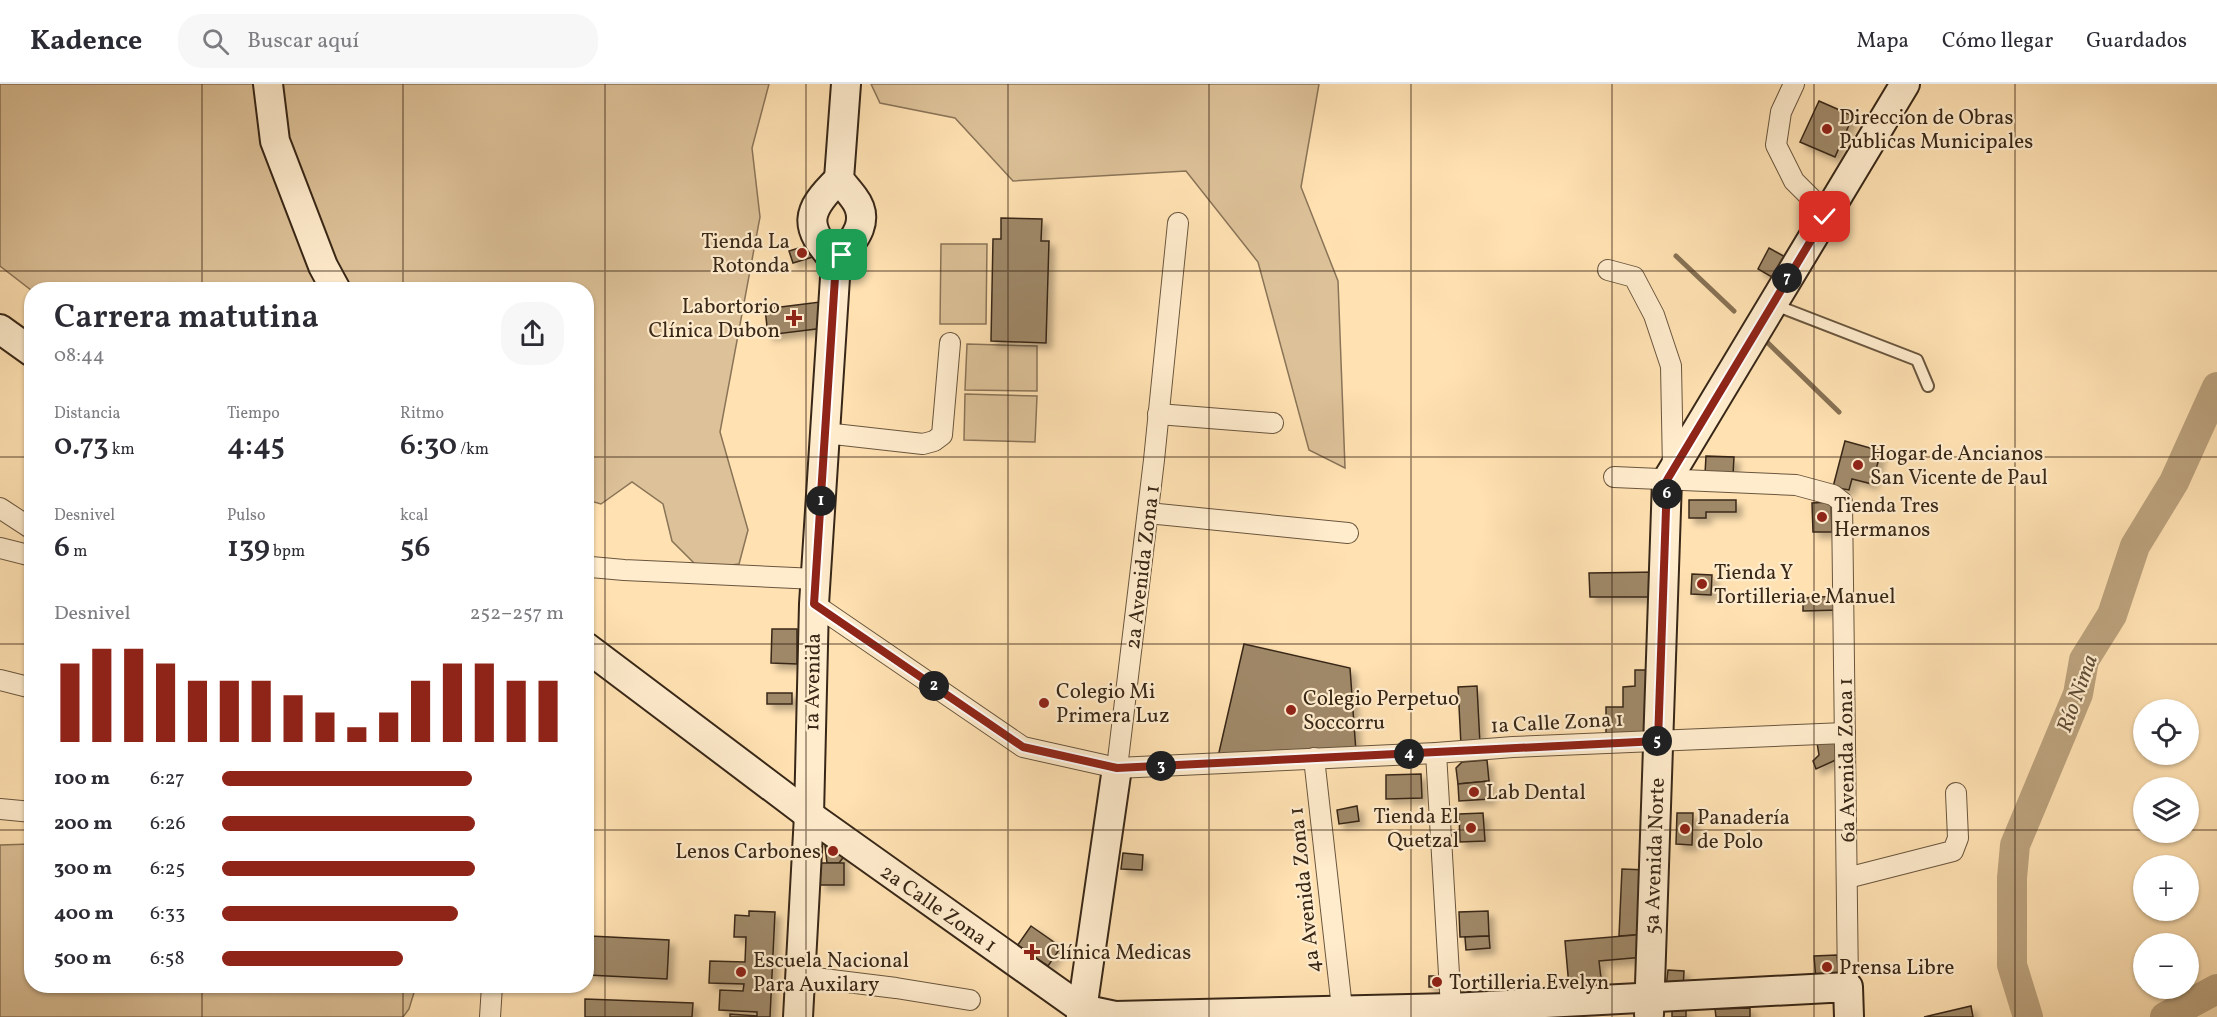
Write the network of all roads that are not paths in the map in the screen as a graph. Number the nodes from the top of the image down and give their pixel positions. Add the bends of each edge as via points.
1 (268, 84) edge
2 (846, 84) edge
3 (1794, 84) edge
4 (1900, 93) edge
5 (839, 179) junction
6 (1825, 217) junction
7 (1178, 223) dead end
8 (839, 259) junction
9 (1608, 270) dead end
10 (332, 282) edge
11 (1772, 304) junction
12 (0, 329) edge
13 (950, 343) dead end
14 (24, 346) edge
15 (1928, 386) dead end
16 (1158, 414) junction
17 (1273, 423) dead end
18 (825, 434) junction
19 (1670, 475) junction
20 (1614, 477) dead end
21 (0, 508) edge
22 (1148, 513) junction
23 (24, 524) edge
24 (1348, 534) dead end
25 (0, 548) edge
26 (24, 554) edge
27 (594, 567) edge
28 (815, 592) junction
29 (594, 653) edge
30 (0, 680) edge
31 (24, 686) edge
32 (1845, 733) junction
33 (1658, 741) junction
34 (1436, 753) junction
35 (1314, 758) junction
36 (1117, 768) junction
37 (1956, 793) dead end
38 (0, 809) edge
39 (24, 811) edge
40 (809, 815) junction
41 (1847, 878) junction
42 (799, 976) junction
43 (1848, 987) junction
44 (492, 993) edge
45 (970, 1000) dead end
46 (1649, 1007) edge
47 (1450, 1008) junction
48 (1081, 1013) edge
49 (1342, 1013) edge
50 (490, 1017) edge
51 (798, 1017) edge
52 (1849, 1017) edge

1 - 10 street via 275,141
2 - 5 street
3 - 6 street via 1781,112 1776,145 1794,181
4 - 6 street
5 - 8 street via 854,198 861,226
5 - 8 street via 820,199 812,217 815,235 825,251
6 - 11 street
7 - 16 street, 2a Avenida Zona 1
8 - 18 street, 1a Avenida
9 - 19 street via 1634,277 1654,315 1671,366
11 - 15 lane via 1917,360
11 - 19 street
12 - 14 street
13 - 18 street via 942,435 934,441 923,444
16 - 17 street
16 - 22 street, 2a Avenida Zona 1
18 - 28 street, 1a Avenida
19 - 20 street
19 - 32 street, 6a Avenida Zona 1 via 1796,485 1833,495 1842,502
19 - 33 street, 5a Avenida Norte
21 - 23 street
22 - 24 street
22 - 36 street, 2a Avenida Zona 1
25 - 26 street
27 - 28 street
28 - 36 street, 1a Calle Zona 1 via 1023,747
28 - 40 street, 1a Avenida
29 - 40 street, 2a Calle Zona 1
30 - 31 street
32 - 33 street, 1a Calle Zona 1
32 - 41 street, 6a Avenida Zona 1
33 - 34 street, 1a Calle Zona 1
33 - 46 street, 5a Avenida Norte
34 - 35 street, 1a Calle Zona 1
34 - 47 street
35 - 36 street, 1a Calle Zona 1
35 - 49 street, 4a Avenida Zona 1
36 - 48 street, 2a Avenida Zona 1
37 - 41 street via 1958,838 1953,851
38 - 39 street
40 - 42 street, 1a Avenida
40 - 48 street, 2a Calle Zona 1
41 - 43 street, 6a Avenida Zona 1
42 - 45 street
42 - 51 street, 1a Avenida
43 - 46 street, 2a Calle Zona 1
43 - 52 street, 6a Avenida Zona 1
44 - 50 street
46 - 47 street, 2a Calle Zona 1
47 - 49 street, 2a Calle Zona 1
48 - 49 street, 2a Calle Zona 1

